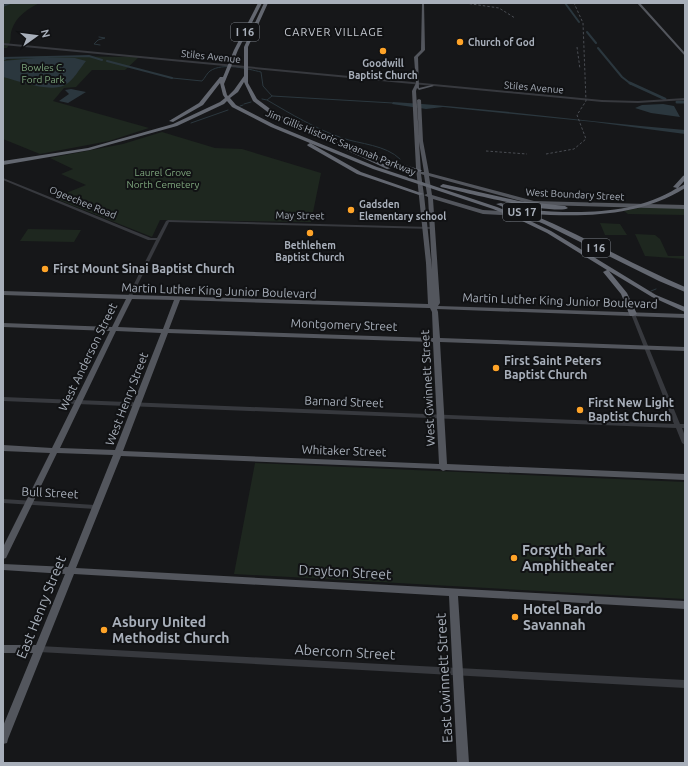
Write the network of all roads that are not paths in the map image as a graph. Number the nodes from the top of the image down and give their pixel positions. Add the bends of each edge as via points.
1 (260, 3) edge
2 (266, 3) edge
3 (423, 3) edge
4 (638, 3) edge
5 (3, 44) edge
6 (685, 55) edge
7 (226, 72) junction
8 (245, 74) junction
9 (417, 84) junction
10 (432, 86) junction
11 (419, 89) junction
12 (578, 99) junction
13 (685, 99) edge
14 (417, 101) junction
15 (417, 110) junction
16 (294, 124) junction
17 (273, 126) junction
18 (310, 145) junction
19 (3, 163) edge
20 (419, 168) junction
21 (426, 174) junction
22 (685, 177) edge
23 (410, 178) junction
24 (3, 179) edge
25 (685, 180) edge
26 (685, 186) edge
27 (440, 187) junction
28 (676, 187) junction
29 (685, 189) edge
30 (421, 194) junction
31 (670, 195) junction
32 (430, 199) junction
33 (524, 201) junction
34 (561, 204) junction
35 (685, 207) edge
36 (524, 209) junction
37 (168, 221) joint
38 (429, 228) junction
39 (158, 239) junction
40 (591, 258) junction
41 (685, 291) edge
42 (3, 294) edge
43 (129, 297) junction
44 (178, 299) junction
45 (434, 308) junction
46 (685, 310) edge
47 (633, 314) junction
48 (685, 316) edge
49 (3, 325) edge
50 (113, 329) junction
51 (166, 330) junction
52 (436, 339) junction
53 (646, 347) junction
54 (685, 349) edge
55 (3, 399) edge
56 (77, 402) junction
57 (136, 404) junction
58 (440, 417) junction
59 (677, 426) junction
60 (685, 426) edge
61 (685, 443) edge
62 (3, 448) edge
63 (55, 450) junction
64 (118, 453) junction
65 (443, 468) junction
66 (685, 477) edge
67 (3, 501) edge
68 (28, 503) junction
69 (95, 507) junction
70 (3, 556) edge
71 (3, 568) edge
72 (70, 572) junction
73 (453, 592) junction
74 (685, 605) edge
75 (3, 648) edge
76 (39, 649) junction
77 (458, 672) junction
78 (685, 684) edge
79 (3, 739) edge
80 (463, 763) edge

1 - 7 highway, Jim Gillis Historic Savannah Parkway / I 16
2 - 8 highway, Jim Gillis Historic Savannah Parkway / I 16 via 246,47
3 - 9 main road, West Gwinnett Street via 423,50 416,57
4 - 6 main road
5 - 9 street, Stiles Avenue
7 - 17 highway, Jim Gillis Historic Savannah Parkway / I 16 via 222,84 223,91 234,106
7 - 19 highway via 201,104 163,125 94,146
8 - 16 highway, Jim Gillis Historic Savannah Parkway / I 16 via 249,91 260,106
8 - 19 highway via 232,95 193,118 153,132 88,149
9 - 10 street, Stiles Avenue
9 - 11 main road, West Gwinnett Street
9 - 12 street, Stiles Avenue
9 - 14 main road, West Gwinnett Street
10 - 11 main road
10 - 12 street, Stiles Avenue
11 - 14 main road, West Gwinnett Street
12 - 13 street, Stiles Avenue via 630,102
14 - 15 main road, West Gwinnett Street
15 - 20 main road, West Gwinnett Street
15 - 21 main road, West Gwinnett Street
16 - 20 highway via 404,167
16 - 23 highway, Jim Gillis Historic Savannah Parkway / I 16
17 - 18 highway, US 17
17 - 23 highway, Jim Gillis Historic Savannah Parkway / I 16 via 375,168
18 - 30 highway via 358,173
18 - 31 highway, US 17 via 393,181 488,207 526,212 592,212 634,207
20 - 21 main road, West Boundary Street
20 - 30 main road, West Gwinnett Street
21 - 32 main road, West Gwinnett Street
21 - 33 main road, West Boundary Street
22 - 28 highway
23 - 27 highway, Jim Gillis Historic Savannah Parkway / I 16
24 - 39 street, Ogeechee Road via 150,239
25 - 28 highway, US 17
26 - 31 highway, US 17
27 - 28 highway, US 17 via 535,206 585,209 643,202
27 - 40 highway, Jim Gillis Historic Savannah Parkway / I 16 via 522,219
27 - 41 highway, Jim Gillis Historic Savannah Parkway / I 16 via 529,214
29 - 31 highway
30 - 32 main road
30 - 38 main road, West Gwinnett Street
32 - 36 main road via 483,212 501,213
32 - 38 main road, West Gwinnett Street
33 - 34 main road, West Boundary Street
33 - 36 main road via 527,205
34 - 35 main road, West Boundary Street
34 - 36 main road
37 - 38 street, May Street
37 - 39 street, West Anderson Street
38 - 45 main road, West Gwinnett Street via 437,303
39 - 43 street, West Anderson Street
40 - 46 highway, I 16
40 - 47 highway via 618,283
42 - 43 main road, Martin Luther King Junior Boulevard
43 - 44 main road, Martin Luther King Junior Boulevard
43 - 50 main road, West Anderson Street
44 - 45 main road, Martin Luther King Junior Boulevard
44 - 51 main road, West Henry Street
45 - 47 main road, Martin Luther King Junior Boulevard
45 - 52 main road, West Gwinnett Street
47 - 48 main road, Martin Luther King Junior Boulevard
47 - 53 street
49 - 50 main road, Montgomery Street
50 - 51 main road, Montgomery Street
50 - 56 main road, West Anderson Street
51 - 52 main road, Montgomery Street
51 - 57 main road, West Henry Street
52 - 53 main road, Montgomery Street
52 - 58 main road, West Gwinnett Street
53 - 54 main road, Montgomery Street
53 - 59 street
55 - 56 street, Barnard Street
56 - 57 street, Barnard Street
56 - 63 main road, West Anderson Street
57 - 58 street, Barnard Street
57 - 64 main road, West Henry Street
58 - 59 street, Barnard Street
58 - 65 main road, West Gwinnett Street
59 - 60 street, Barnard Street
59 - 61 street
62 - 63 main road, Whitaker Street
63 - 64 main road, Whitaker Street
63 - 68 main road, West Anderson Street
64 - 65 main road, Whitaker Street
64 - 69 main road, West Henry Street
65 - 66 main road, Whitaker Street
67 - 68 street, Bull Street
68 - 69 street, Bull Street
68 - 70 main road, West Anderson Street
69 - 72 main road, East Henry Street
71 - 72 main road, Drayton Street
72 - 73 main road, Drayton Street
72 - 76 main road, East Henry Street
73 - 74 main road, Drayton Street
73 - 77 main road, East Gwinnett Street
75 - 76 main road, Abercorn Street
76 - 77 street, Abercorn Street
76 - 79 main road, East Henry Street
77 - 78 street, Abercorn Street
77 - 80 main road, East Gwinnett Street

